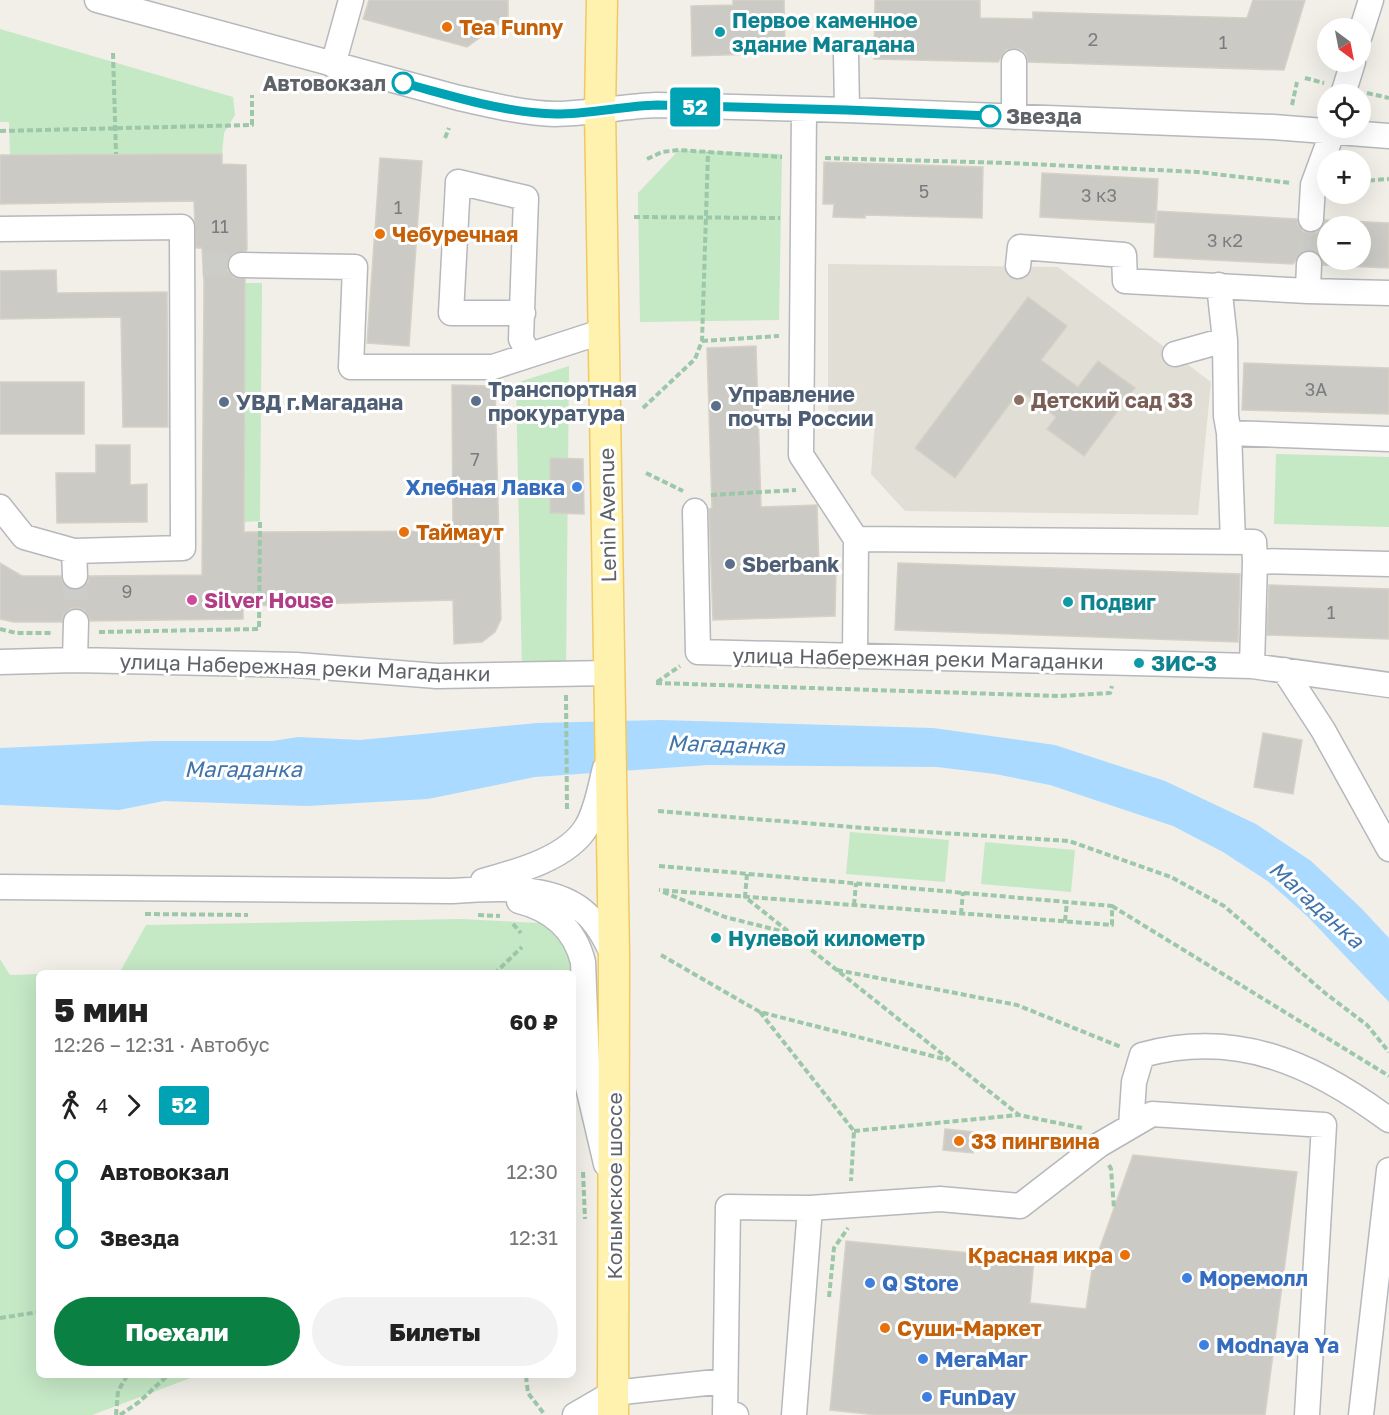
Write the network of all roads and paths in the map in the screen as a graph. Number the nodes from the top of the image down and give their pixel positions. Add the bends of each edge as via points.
1 (97, 0) edge
2 (351, 0) edge
3 (602, 0) edge
4 (1371, 0) edge
5 (1365, 18) edge
6 (113, 53) dead end
7 (846, 53) dead end
8 (1014, 62) dead end
9 (333, 64) junction
10 (252, 95) dead end
11 (600, 110) junction
12 (804, 110) junction
13 (847, 110) junction
14 (1014, 117) junction
15 (115, 128) junction
16 (448, 128) dead end
17 (1317, 129) edge
18 (0, 131) edge
19 (1371, 134) edge
20 (1389, 136) edge
21 (445, 138) dead end
22 (1330, 138) edge
23 (708, 152) junction
24 (116, 154) dead end
25 (803, 158) junction
26 (647, 159) dead end
27 (1389, 179) edge
28 (1371, 180) edge
29 (1313, 185) junction
30 (634, 217) dead end
31 (705, 217) junction
32 (1311, 219) tunnel mouth
33 (0, 229) edge
34 (809, 232) junction
35 (1309, 264) tunnel mouth
36 (241, 265) tunnel mouth
37 (1018, 266) dead end
38 (1219, 285) junction
39 (1308, 291) junction
40 (1389, 293) edge
41 (523, 313) junction
42 (604, 331) junction
43 (802, 335) junction
44 (702, 340) junction
45 (1225, 340) junction
46 (1175, 354) dead end
47 (529, 355) junction
48 (643, 408) dead end
49 (1229, 433) junction
50 (1389, 439) edge
51 (646, 473) dead end
52 (823, 488) junction
53 (695, 503) junction
54 (0, 507) edge
55 (260, 521) dead end
56 (856, 539) junction
57 (1233, 542) junction
58 (74, 551) junction
59 (1255, 561) junction
60 (1389, 564) edge
61 (75, 576) tunnel mouth
62 (76, 627) junction
63 (0, 629) edge
64 (698, 652) junction
65 (855, 656) junction
66 (75, 660) junction
67 (0, 662) edge
68 (1252, 666) junction
69 (1284, 670) junction
70 (610, 680) junction
71 (1389, 685) edge
72 (566, 687) dead end
73 (1110, 693) dead end
74 (658, 812) dead end
75 (590, 818) junction
76 (1389, 849) edge
77 (659, 866) dead end
78 (747, 874) junction
79 (856, 883) junction
80 (0, 887) edge
81 (452, 891) junction
82 (963, 892) junction
83 (746, 897) junction
84 (1067, 902) junction
85 (854, 905) junction
86 (1112, 906) junction
87 (962, 914) junction
88 (1065, 921) junction
89 (792, 934) junction
90 (522, 947) dead end
91 (661, 956) dead end
92 (614, 957) junction
93 (837, 969) junction
94 (498, 970) edge
95 (1389, 1052) edge
96 (1142, 1054) junction
97 (951, 1060) junction
98 (1389, 1076) edge
99 (1019, 1115) junction
100 (1389, 1120) edge
101 (1131, 1126) junction
102 (854, 1131) dead end
103 (1099, 1145) junction
104 (1389, 1170) edge
105 (614, 1201) junction
106 (810, 1208) junction
107 (1114, 1208) dead end
108 (36, 1312) edge
109 (0, 1318) edge
110 (127, 1378) edge
111 (165, 1378) edge
112 (526, 1378) edge
113 (725, 1382) junction
114 (613, 1404) edge
115 (118, 1415) edge
116 (545, 1415) edge
117 (574, 1415) edge
118 (736, 1415) edge
119 (794, 1415) edge
120 (1307, 1415) edge
121 (1361, 1415) edge

1 - 9 street
2 - 9 street
3 - 11 main road, Lenin Avenue
4 - 5 street
6 - 15 path
7 - 13 street
8 - 14 street
9 - 11 street via 512,110 556,114
10 - 15 path via 252,125
11 - 12 street via 657,105
11 - 42 main road, Lenin Avenue
12 - 13 street
12 - 25 street
13 - 14 street
14 - 17 street
15 - 18 path
15 - 24 path
16 - 21 path
19 - 20 street
22 - 29 street
23 - 25 path
23 - 26 path via 679,150
23 - 31 path
25 - 29 path via 1198,172
25 - 34 street
27 - 28 path
29 - 32 street
30 - 31 path
31 - 34 path
31 - 44 path
33 - 58 street via 182,226 193,265 183,548
34 - 43 street
35 - 39 street
36 - 47 street via 355,267 351,367 493,367
37 - 38 street via 1020,247 1124,255 1125,281
38 - 39 street
38 - 45 street
39 - 40 street
41 - 41 street via 526,198 458,182 452,313
41 - 47 street via 521,339
42 - 47 street
42 - 70 main road, Lenin Avenue
43 - 44 path
43 - 52 street via 801,455
44 - 48 path via 695,359
45 - 46 street
45 - 49 street
49 - 50 street
49 - 57 street
51 - 53 path
52 - 53 path
52 - 56 street
53 - 64 street
54 - 58 street via 24,537
55 - 62 path via 259,629
56 - 57 street
56 - 65 street
57 - 59 street via 1254,542
58 - 61 street
59 - 60 street
59 - 68 street
62 - 63 path via 16,633
62 - 66 street
64 - 65 street, улица Набережная реки Магаданки
64 - 73 path via 656,683 1059,696
65 - 68 street, улица Набережная реки Магаданки
66 - 67 street, улица Набережная реки Магаданки
66 - 70 street, улица Набережная реки Магаданки via 296,665 436,676
68 - 69 street, улица Набережная реки Магаданки
69 - 71 street, улица Набережная реки Магаданки
69 - 76 street via 1323,730
70 - 75 main road, Lenin Avenue via 611,747
72 - 75 path
74 - 95 path via 1069,841 1171,877 1224,906 1367,1025
75 - 81 street via 579,837 529,868
75 - 92 main road, Lenin Avenue
77 - 78 path
78 - 79 path
78 - 83 path
79 - 82 path
79 - 85 path
80 - 81 street
81 - 92 street via 510,888 564,900 592,920
81 - 105 street via 533,905 559,920 576,941 583,962 588,1087
82 - 84 path
82 - 87 path
83 - 85 path
83 - 89 path
83 - 89 path via 659,890 724,918
84 - 86 path
84 - 88 path
85 - 87 path
86 - 88 path via 1112,925
86 - 98 path
87 - 88 path
89 - 93 path
90 - 94 path
91 - 97 path via 760,1012
92 - 105 main road, Колымское шоссе
93 - 96 path via 1017,1005
93 - 97 path
96 - 100 street via 1168,1047 1204,1045 1249,1049 1316,1072
96 - 101 street via 1134,1082
97 - 99 path
99 - 102 path
99 - 103 path via 1083,1128
101 - 103 street
101 - 120 street via 1152,1114 1324,1125
103 - 106 street via 1020,1206 940,1198
103 - 107 path via 1111,1169
104 - 121 street
105 - 114 main road, Колымское шоссе
106 - 113 street via 728,1207
106 - 119 street
108 - 109 path
110 - 115 path via 118,1391
111 - 115 path
112 - 116 path via 528,1393
113 - 114 street
113 - 118 street via 724,1415
114 - 117 street

